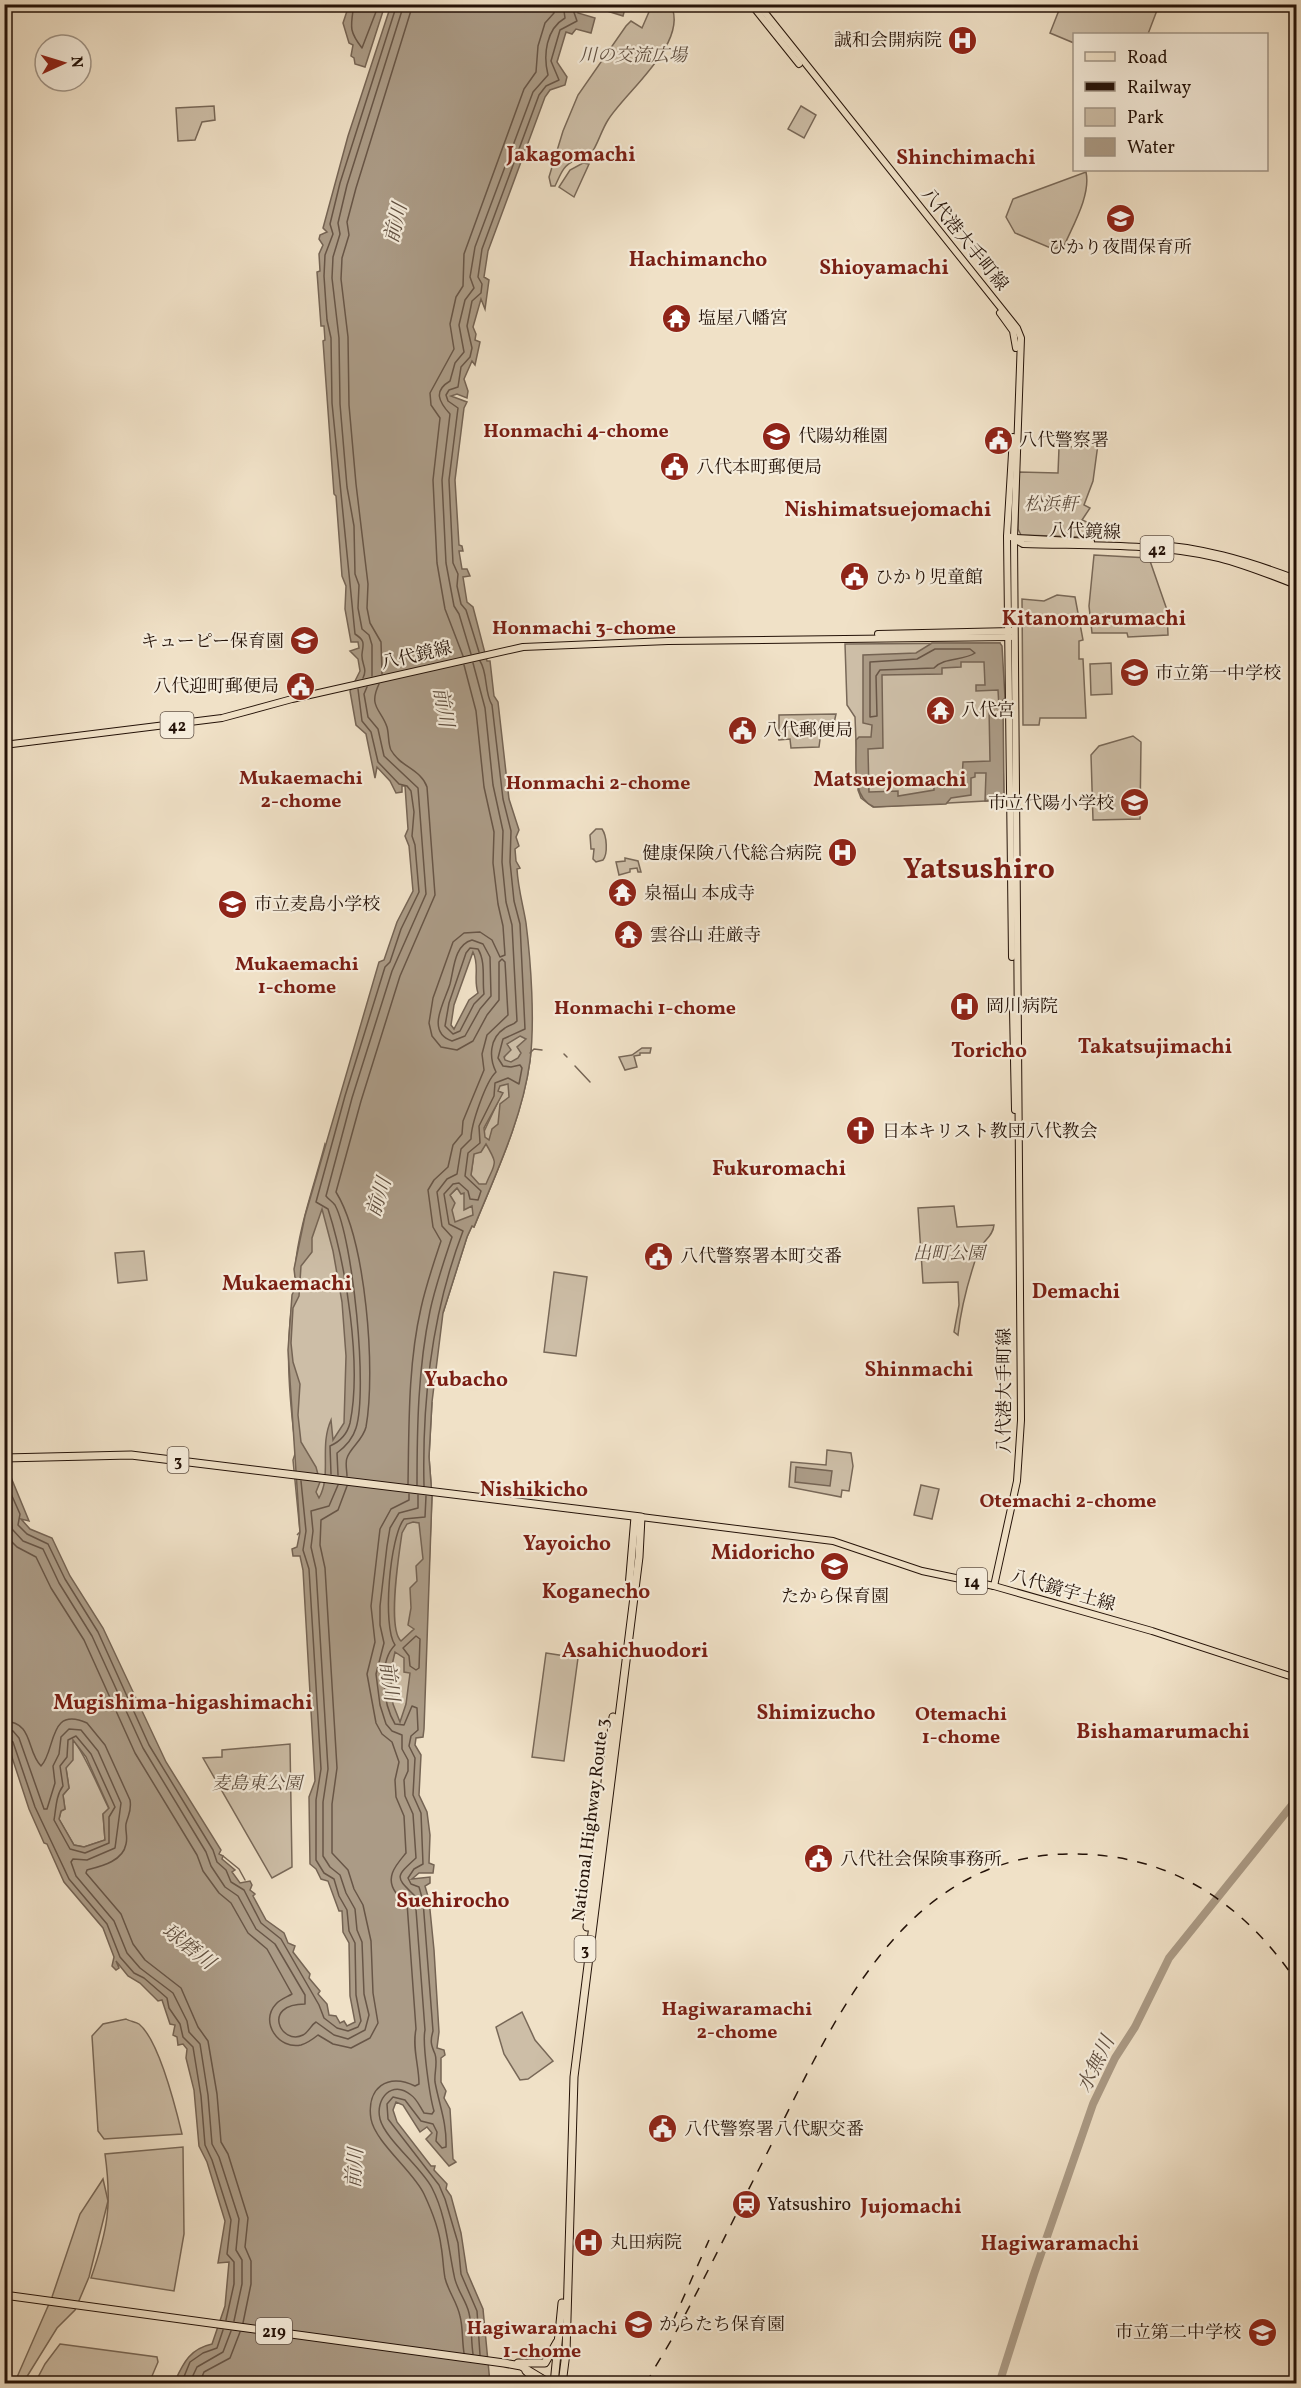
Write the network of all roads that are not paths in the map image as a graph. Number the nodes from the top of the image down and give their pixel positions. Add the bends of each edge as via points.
1 (751, 4) edge
2 (758, 4) edge
3 (1011, 537) junction
4 (1296, 579) edge
5 (1296, 585) edge
6 (1012, 634) junction
7 (4, 745) edge
8 (4, 1458) edge
9 (638, 1517) junction
10 (994, 1586) junction
11 (1296, 1678) edge
12 (4, 2295) edge
13 (560, 2336) junction
14 (507, 2364) junction
15 (521, 2366) junction
16 (540, 2384) edge
17 (552, 2384) edge
18 (562, 2384) edge

1 - 3 main road, 八代港大手町線 via 1013,331 1016,388
2 - 3 main road, 八代港大手町線 via 1017,328 1021,338
3 - 4 main road, 八代鏡線 / 42 via 1167,545 1220,554
3 - 5 main road, 八代鏡線 / 42 via 1023,544 1170,549 1218,558
3 - 6 main road
6 - 7 main road, 八代鏡線 / 42 via 523,647 212,719
6 - 10 main road, 八代港大手町線 via 1020,1451
8 - 9 highway, 3 via 131,1455
9 - 10 main road, 八代鏡宇土線 / 14 via 833,1541 922,1571
9 - 13 highway, National Highway Route 3 / 3 via 570,2074
9 - 18 highway, National Highway Route 3 / 3 via 639,1557 574,2077
10 - 11 main road, 八代鏡宇土線 / 14
12 - 14 highway, 219
13 - 14 highway via 545,2363
13 - 17 highway, National Highway Route 3 / 3
14 - 15 highway, 219
15 - 16 highway
15 - 17 highway, 219

